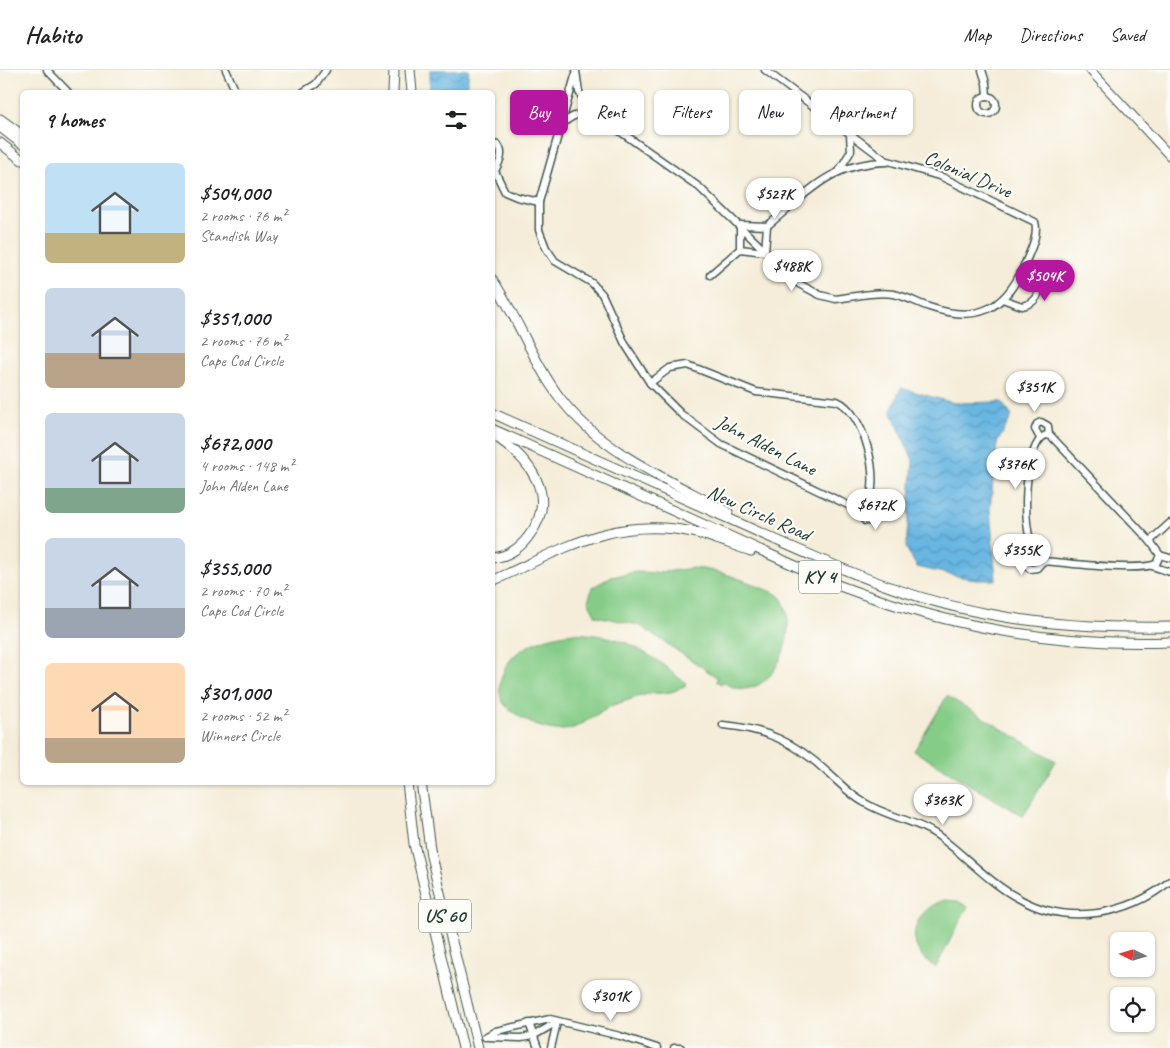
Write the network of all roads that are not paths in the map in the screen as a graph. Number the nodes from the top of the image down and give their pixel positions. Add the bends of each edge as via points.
1 (47, 70) edge
2 (226, 70) edge
3 (326, 70) edge
4 (395, 70) edge
5 (409, 70) edge
6 (576, 70) edge
7 (765, 70) edge
8 (982, 70) edge
9 (1090, 70) edge
10 (66, 90) edge
11 (235, 90) edge
12 (306, 90) edge
13 (395, 90) edge
14 (410, 90) edge
15 (579, 90) edge
16 (987, 96) dead end
17 (568, 100) edge
18 (811, 105) edge
19 (0, 119) edge
20 (0, 128) edge
21 (20, 134) edge
22 (558, 135) edge
23 (624, 135) edge
24 (849, 135) edge
25 (850, 135) edge
26 (20, 143) edge
27 (0, 144) edge
28 (495, 144) edge
29 (1170, 156) edge
30 (20, 159) edge
31 (888, 162) junction
32 (495, 166) edge
33 (495, 170) edge
34 (838, 170) junction
35 (539, 202) junction
36 (740, 225) junction
37 (767, 226) junction
38 (740, 249) junction
39 (766, 252) junction
40 (1024, 265) junction
41 (710, 275) dead end
42 (495, 284) edge
43 (1004, 300) junction
44 (650, 383) junction
45 (495, 414) edge
46 (495, 430) edge
47 (1049, 435) junction
48 (495, 436) edge
49 (1040, 438) junction
50 (868, 503) junction
51 (859, 508) junction
52 (1170, 523) edge
53 (778, 541) junction
54 (1150, 541) junction
55 (1032, 550) junction
56 (1160, 555) junction
57 (495, 557) edge
58 (1170, 558) edge
59 (1043, 561) junction
60 (1152, 566) junction
61 (803, 569) junction
62 (1170, 572) edge
63 (495, 580) edge
64 (1170, 627) edge
65 (1170, 642) edge
66 (723, 725) dead end
67 (407, 785) edge
68 (420, 785) edge
69 (1170, 881) edge
70 (557, 1022) junction
71 (529, 1023) junction
72 (532, 1036) junction
73 (480, 1042) edge
74 (462, 1045) edge
75 (538, 1048) edge
76 (551, 1048) edge
77 (657, 1048) edge
78 (674, 1048) edge
79 (681, 1048) edge

1 - 10 street
2 - 11 street
3 - 12 street via 316,84
4 - 13 highway
5 - 14 highway
6 - 15 street
6 - 17 street, John Alden Lane
7 - 18 street, Colonial Drive
8 - 16 street
9 - 29 main road
19 - 21 highway
20 - 26 highway
22 - 35 street, John Alden Lane
23 - 36 street via 699,187
24 - 34 street via 851,151
25 - 31 street, Colonial Drive
27 - 30 highway
28 - 32 street via 502,156
31 - 34 street
31 - 40 street, Colonial Drive via 942,177 1031,220 1035,224 1034,237
33 - 35 street via 506,192
34 - 37 street
35 - 44 street, John Alden Lane via 538,223 546,248 558,264 592,283 602,294 625,344
36 - 37 street
36 - 38 street
36 - 39 street
37 - 39 street
38 - 39 street
38 - 41 street
39 - 43 street via 799,284 829,298 890,294 936,309 961,313 986,310
40 - 43 street
40 - 43 street via 1037,277 1037,296 1022,306
42 - 53 highway via 559,397 586,428 642,466
44 - 50 street, John Alden Lane via 670,368 688,365 750,391 840,402 854,418 870,454 873,470
44 - 51 street, John Alden Lane via 681,414 721,444
45 - 53 highway, New Circle Road / KY 4
46 - 61 highway, New Circle Road / KY 4
47 - 49 street
47 - 49 street via 1048,426 1041,422 1035,429
47 - 54 street
48 - 57 highway via 530,468 538,482 542,504 536,526 522,544 506,555
49 - 55 street via 1033,453 1026,489
50 - 51 street
50 - 51 street, John Alden Lane via 874,512 872,521 865,521
52 - 54 street
53 - 64 highway, New Circle Road / KY 4 via 887,587 980,612 1089,627
54 - 56 street
55 - 59 street via 1036,558
55 - 59 street via 1026,559 1027,566 1037,568
56 - 58 street
56 - 60 street
59 - 60 street
60 - 62 street
61 - 63 highway via 694,532 633,528 589,537
61 - 65 highway, New Circle Road / KY 4 via 897,606 975,627 1073,641
66 - 69 street via 764,732 786,740 806,753 863,803 934,833 1002,888 1038,908 1061,913 1112,911 1133,903
67 - 74 highway, US 60 via 414,844
68 - 73 highway, US 60 via 433,866
70 - 71 street via 542,1019
70 - 72 street
70 - 76 street
70 - 77 street
71 - 72 street
71 - 73 street via 496,1031
72 - 73 street via 513,1039 503,1036
72 - 75 street
73 - 74 street
78 - 79 street

